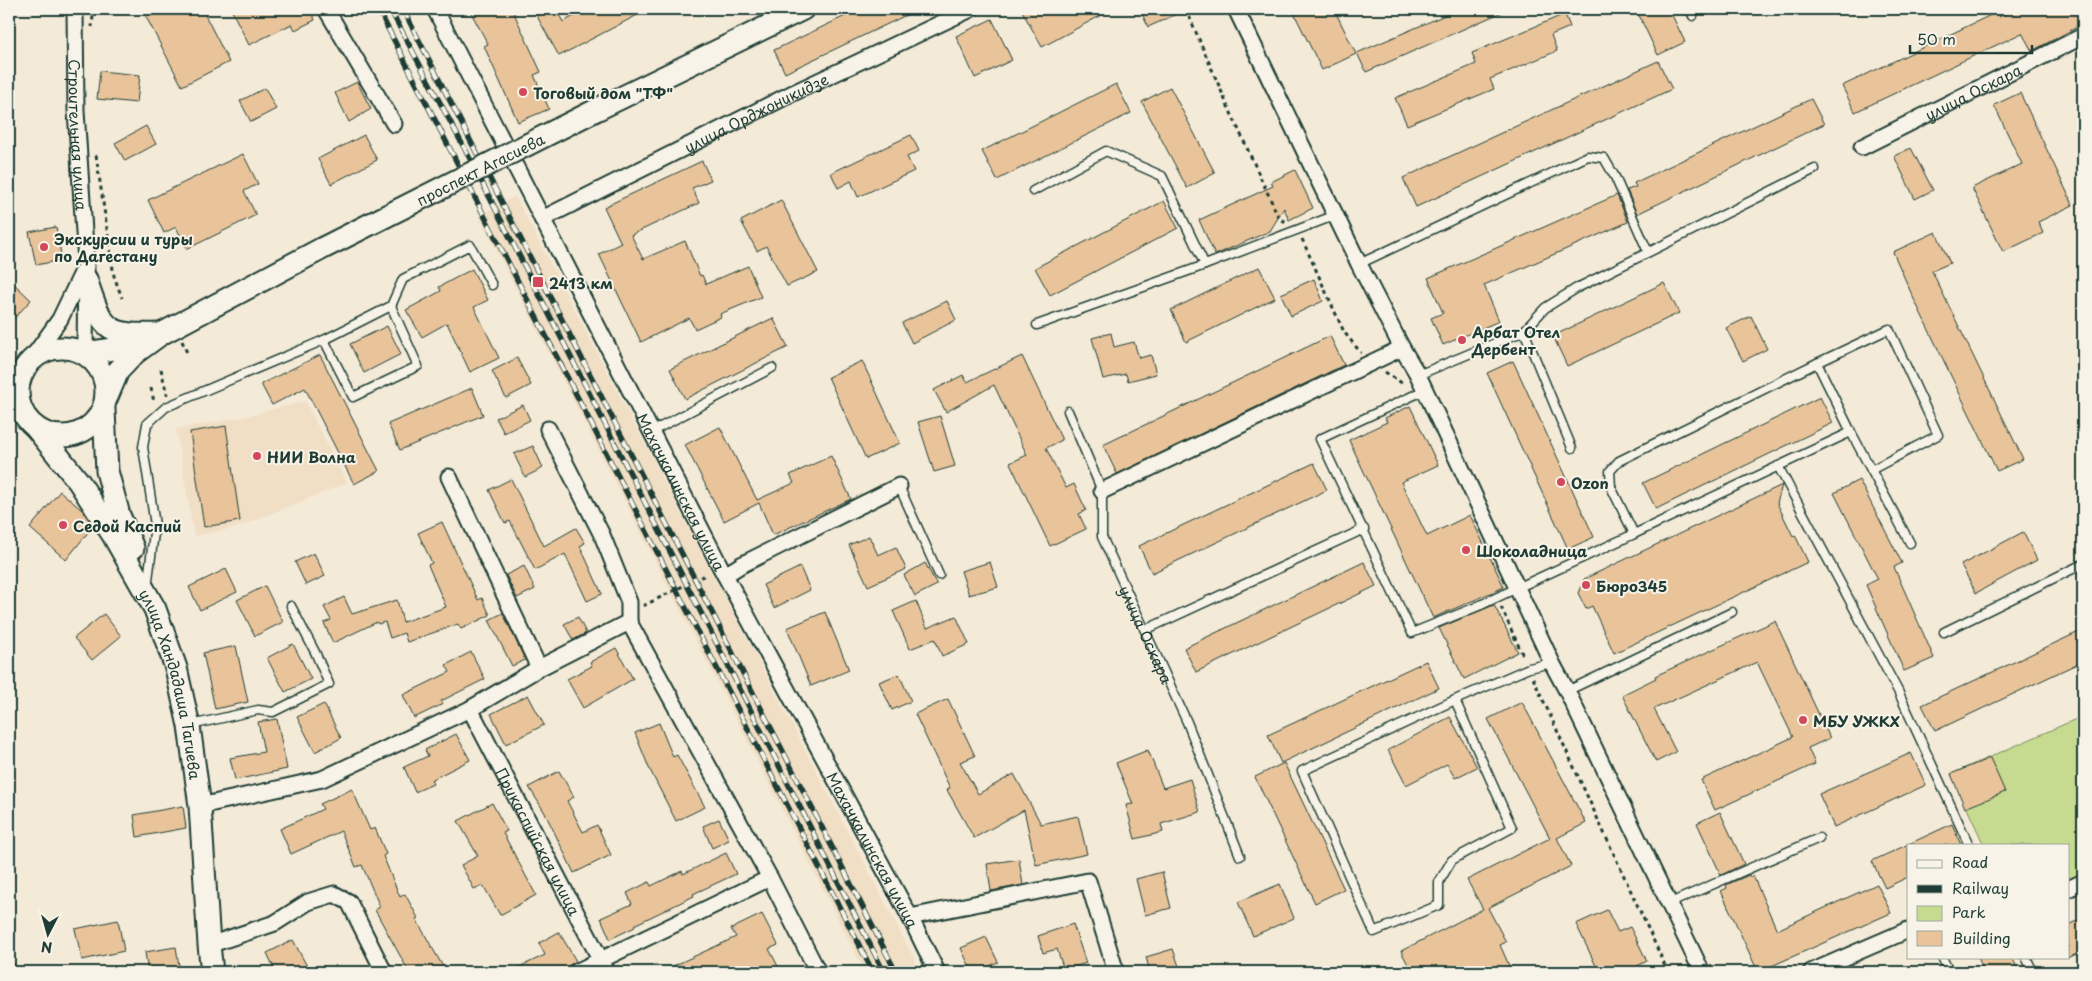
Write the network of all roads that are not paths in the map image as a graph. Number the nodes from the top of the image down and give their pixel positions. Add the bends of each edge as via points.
1 (75, 9) edge
2 (326, 9) edge
3 (434, 9) edge
4 (803, 9) edge
5 (970, 9) edge
6 (1236, 9) edge
7 (2083, 36) edge
8 (394, 124) dead end
9 (1862, 147) dead end
10 (1815, 168) dead end
11 (1033, 191) dead end
12 (1336, 215) junction
13 (542, 219) junction
14 (1648, 252) junction
15 (1359, 264) junction
16 (1205, 266) junction
17 (86, 271) junction
18 (492, 285) dead end
19 (392, 306) junction
20 (1037, 325) dead end
21 (1524, 331) junction
22 (161, 334) junction
23 (324, 340) junction
24 (1402, 348) junction
25 (85, 353) junction
26 (30, 361) junction
27 (1817, 363) junction
28 (772, 368) dead end
29 (1418, 375) junction
30 (1421, 391) junction
31 (105, 403) junction
32 (1068, 411) dead end
33 (36, 428) junction
34 (548, 430) dead end
35 (651, 432) junction
36 (1851, 432) junction
37 (1572, 448) dead end
38 (1778, 466) junction
39 (1871, 470) junction
40 (449, 477) dead end
41 (899, 486) joint
42 (1102, 491) junction
43 (1364, 529) junction
44 (1634, 534) junction
45 (1910, 543) dead end
46 (2083, 564) edge
47 (725, 575) junction
48 (939, 575) dead end
49 (148, 580) junction
50 (1514, 590) junction
51 (291, 606) dead end
52 (1732, 612) dead end
53 (630, 618) junction
54 (1145, 630) junction
55 (1944, 632) dead end
56 (1552, 663) junction
57 (539, 668) junction
58 (1567, 691) junction
59 (1455, 700) junction
60 (470, 709) junction
61 (190, 726) junction
62 (201, 806) junction
63 (1819, 838) dead end
64 (1969, 844) edge
65 (1240, 856) dead end
66 (770, 878) junction
67 (2083, 882) edge
68 (2070, 888) edge
69 (1668, 904) junction
70 (910, 917) junction
71 (1907, 930) edge
72 (210, 945) junction
73 (1942, 958) edge
74 (2026, 958) edge
75 (605, 967) edge
76 (2083, 968) edge
77 (1820, 971) edge
78 (213, 972) edge
79 (384, 972) edge
80 (576, 972) edge
81 (818, 972) edge
82 (937, 972) edge
83 (1116, 972) edge
84 (1702, 972) edge
85 (1949, 972) edge
86 (2032, 972) edge
87 (2074, 972) edge

1 - 17 street, Строительная улица via 76,111
2 - 8 street
3 - 13 street, Махачкалинская улица
4 - 22 main road, проспект Агасиева, bridge via 323,248
5 - 13 street, улица Орджоникидзе
6 - 12 street
7 - 9 street, улица Оскара
10 - 14 lane
11 - 16 lane via 1106,151 1162,176
12 - 15 street
12 - 16 lane
13 - 35 street, Махачкалинская улица
14 - 15 lane via 1604,158 1588,156
14 - 21 lane via 1545,308
15 - 24 street
16 - 20 lane
17 - 22 main road via 99,314 108,327 121,333
17 - 25 street, Строительная улица
17 - 26 street, Строительная улица via 60,318
18 - 19 lane via 470,246 403,279
19 - 23 lane
19 - 23 lane via 418,366 353,397
21 - 29 lane
21 - 37 lane
22 - 25 main road, проспект Агасиева via 121,348
22 - 31 main road, проспект Агасиева via 135,353 118,371
23 - 49 lane via 166,407 147,424 143,447 155,525
24 - 29 street
24 - 42 street
25 - 26 main road via 66,348 52,349
25 - 31 main road via 101,369 106,383
26 - 33 main road via 18,388 19,403 25,417
27 - 36 lane
27 - 39 lane via 1889,330 1938,435
27 - 44 lane via 1619,461 1610,471 1611,487
28 - 35 lane
29 - 30 street
30 - 43 lane via 1320,439
30 - 50 street
31 - 33 main road via 96,421 74,435 61,437
31 - 49 main road, улица Хандадаша Тагиева via 107,471 119,515
32 - 42 lane, улица Оскара
33 - 61 main road, улица Хандадаша Тагиева via 84,490 155,609 176,668
34 - 53 street via 602,535 629,602
35 - 47 street, Махачкалинская улица
36 - 38 lane
36 - 39 lane
38 - 44 lane
38 - 64 lane via 1898,691
39 - 45 lane
40 - 57 street
41 - 47 street
41 - 48 lane
42 - 54 lane, улица Оскара via 1102,536
43 - 50 lane via 1412,633
43 - 54 lane
44 - 50 lane
46 - 55 lane
47 - 70 street, Махачкалинская улица
49 - 61 main road, улица Хандадаша Тагиева via 179,671
50 - 56 street
51 - 61 lane via 329,684 273,712 258,710
52 - 58 lane
53 - 57 street
53 - 66 street
54 - 65 lane, улица Оскара via 1187,722
56 - 58 street
56 - 59 lane via 1528,668
57 - 60 street
58 - 69 street
59 - 59 lane via 1512,828 1452,860 1439,882 1439,904 1374,932 1302,771
60 - 62 street via 322,779
60 - 75 street, Прикаспийская улица
61 - 62 main road, улица Хандадаша Тагиева
62 - 72 main road, улица Хандадаша Тагиева
63 - 69 lane
66 - 75 street
66 - 81 street
67 - 68 street
69 - 84 street
70 - 82 street, Махачкалинская улица
70 - 83 street via 1088,881
71 - 77 street
72 - 78 main road, улица Хандадаша Тагиева
72 - 79 street via 275,923 308,902 334,894 349,902
73 - 85 lane
74 - 86 lane
75 - 80 street
76 - 87 lane

